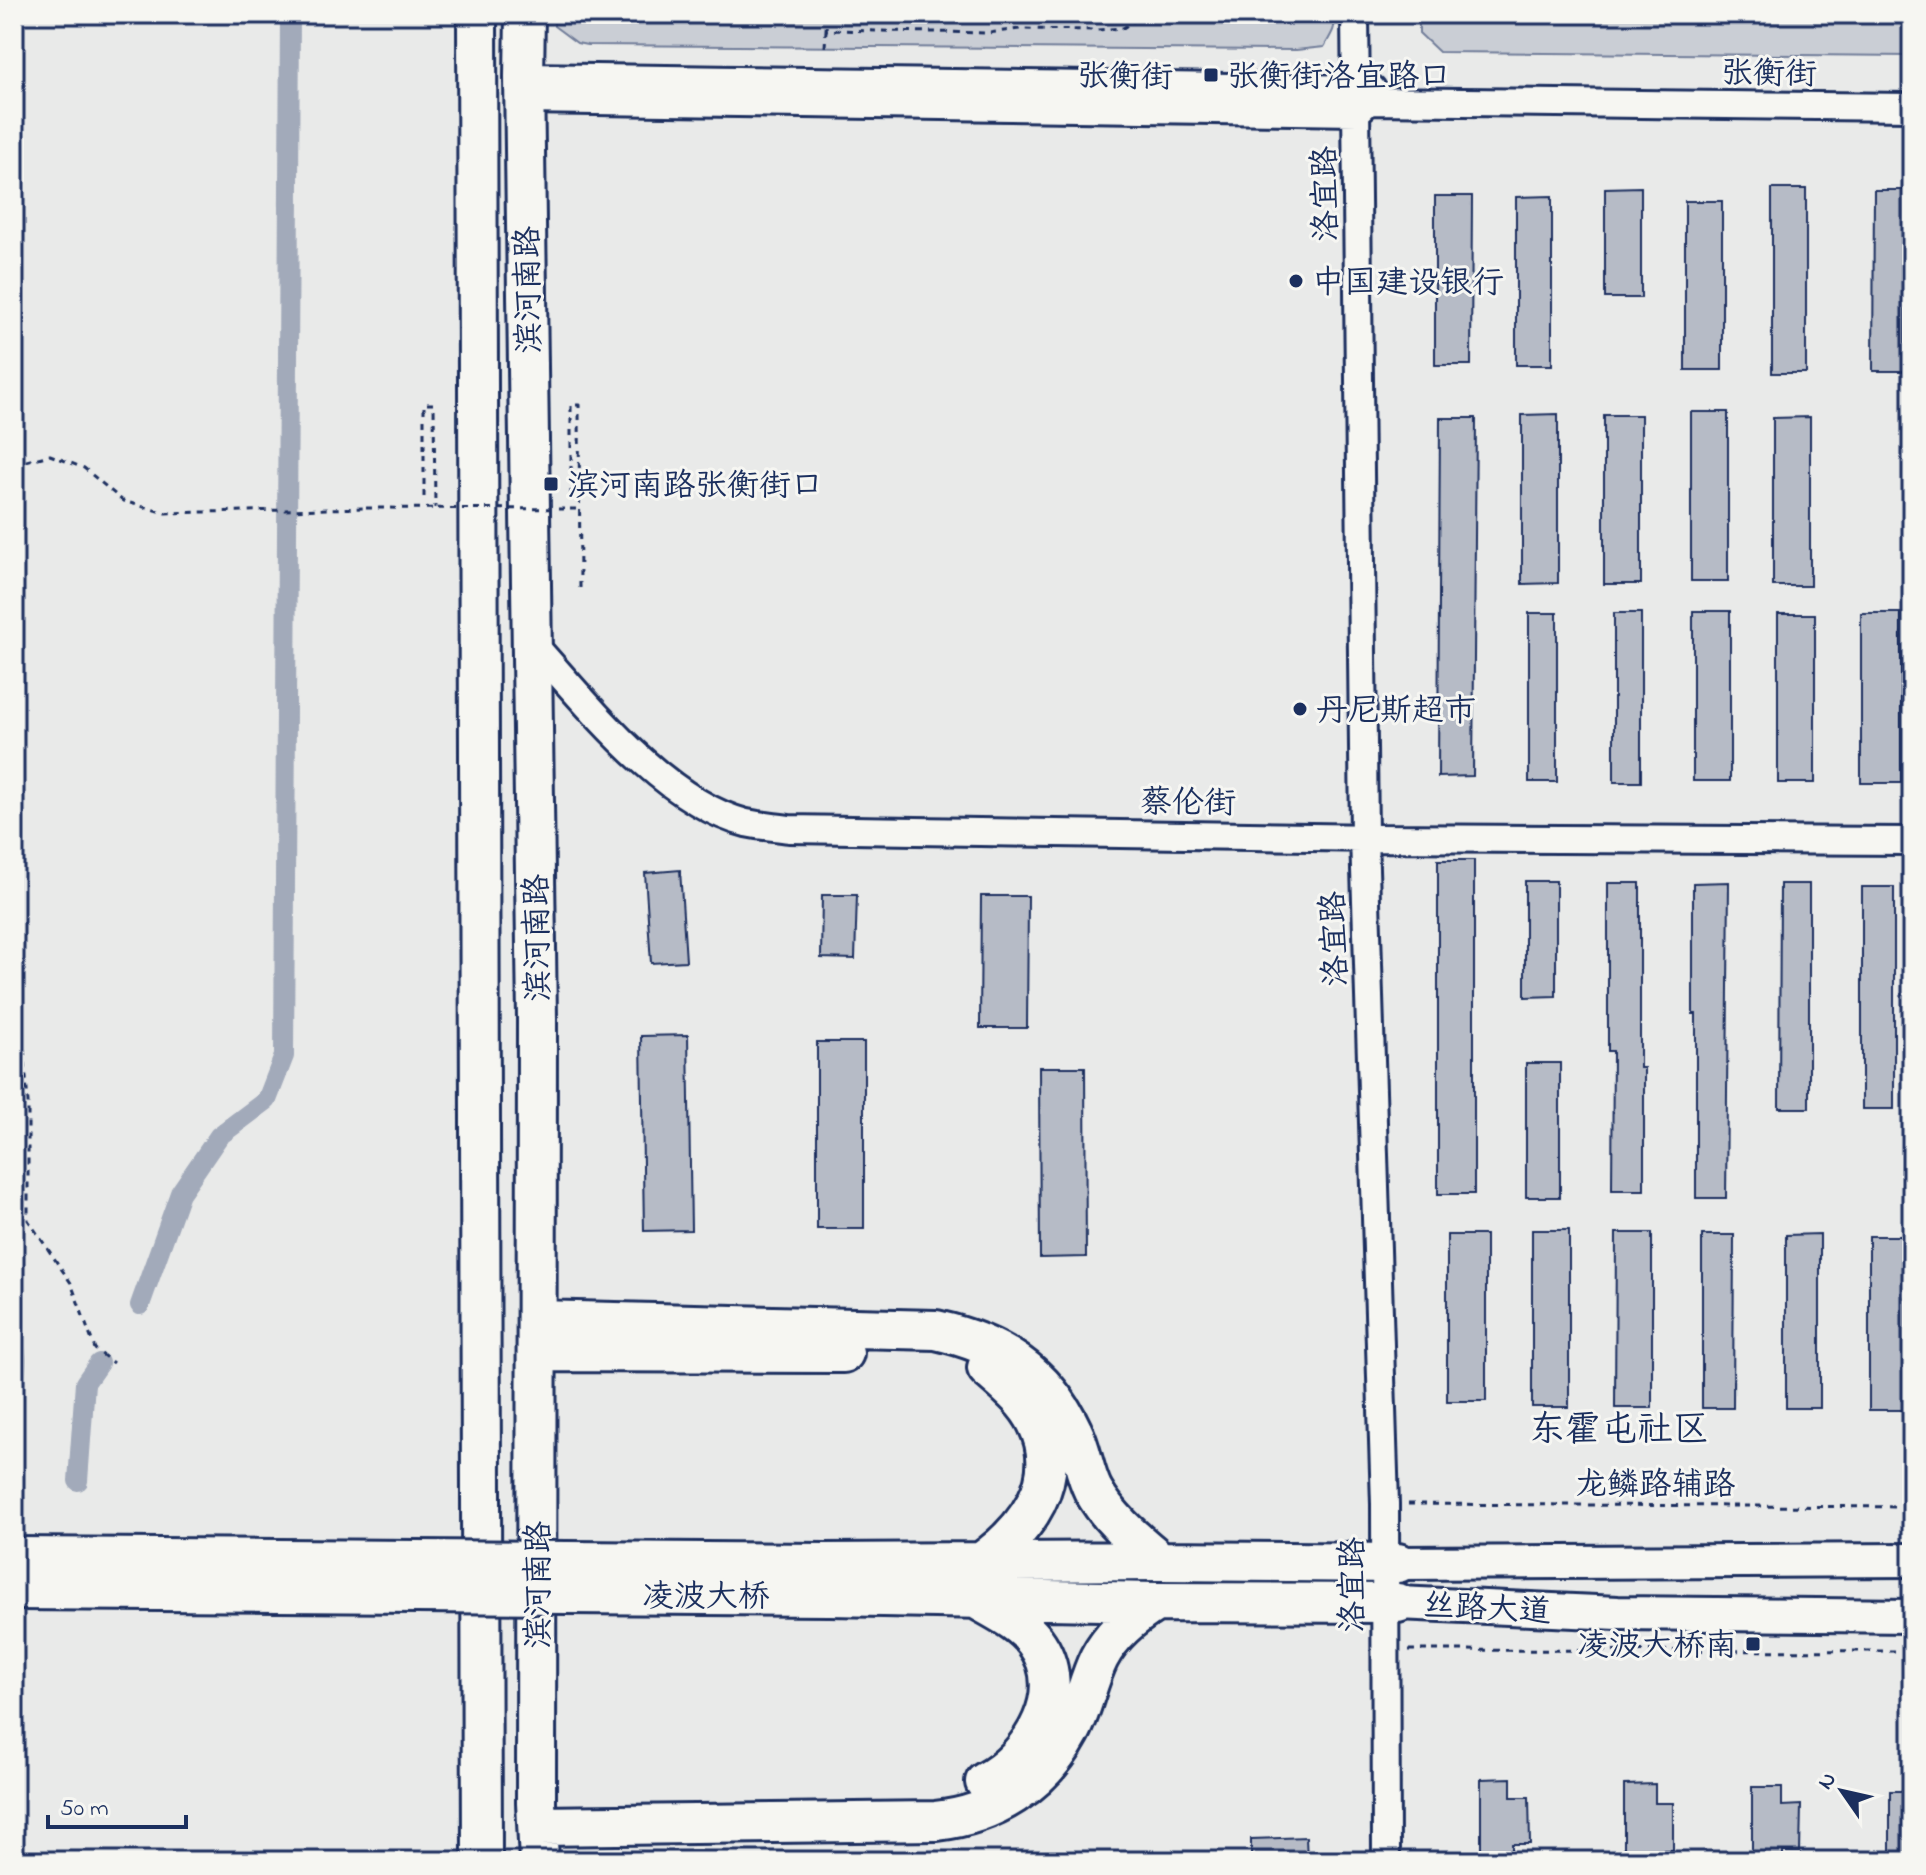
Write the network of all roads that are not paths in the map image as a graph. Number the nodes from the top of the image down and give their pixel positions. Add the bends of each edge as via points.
1 (477, 14) edge
2 (525, 14) edge
3 (1355, 14) edge
4 (1368, 14) edge
5 (524, 89) junction
6 (1912, 95) edge
7 (1363, 98) junction
8 (1912, 107) edge
9 (532, 591) junction
10 (477, 594) junction
11 (533, 644) junction
12 (1371, 838) junction
13 (1912, 841) edge
14 (538, 1336) junction
15 (14, 1557) edge
16 (1912, 1560) edge
17 (1160, 1561) junction
18 (1391, 1563) junction
19 (828, 1580) junction
20 (976, 1580) junction
21 (14, 1590) edge
22 (1156, 1602) junction
23 (1391, 1603) junction
24 (1912, 1616) edge
25 (538, 1830) edge
26 (482, 1861) edge
27 (1386, 1861) edge
28 (1400, 1861) edge

1 - 10 highway, 滨河南路
2 - 5 highway, 滨河南路
3 - 7 street, 洛宜路
4 - 7 street, 洛宜路
5 - 7 street, 张衡街
5 - 9 highway, 滨河南路
6 - 7 street, 张衡街
7 - 8 street, 张衡街
7 - 12 street, 洛宜路
9 - 10 highway via 520,573 500,564 488,573
9 - 11 highway, 滨河南路
10 - 26 highway, 滨河南路
11 - 12 street, 蔡伦街 via 631,752 692,799 744,822 789,829
11 - 14 highway, 滨河南路
12 - 13 street, 蔡伦街
12 - 18 street, 洛宜路
12 - 18 street, 洛宜路 via 1399,1504
14 - 17 highway via 936,1330 991,1347 1050,1393 1074,1432 1103,1506
14 - 20 highway via 940,1353 986,1368 1017,1394 1037,1422 1048,1458 1043,1488 1026,1520
14 - 25 highway, 滨河南路
15 - 19 highway, 凌波大桥, bridge
16 - 18 main road, 丝路大道
17 - 18 highway, 凌波大桥
17 - 20 highway, 凌波大桥
18 - 23 street, 洛宜路
19 - 20 highway, 凌波大桥
19 - 21 highway, 凌波大桥, bridge
20 - 22 highway, 凌波大桥
20 - 25 highway via 1037,1644 1048,1674 1046,1712 1036,1734 999,1775 930,1799
22 - 23 highway, 凌波大桥
22 - 25 highway via 1130,1619 1100,1656 1071,1732 1051,1762 1007,1801 988,1810 936,1821
23 - 24 main road, 丝路大道 via 1618,1613
23 - 27 street, 洛宜路
23 - 28 street, 洛宜路

